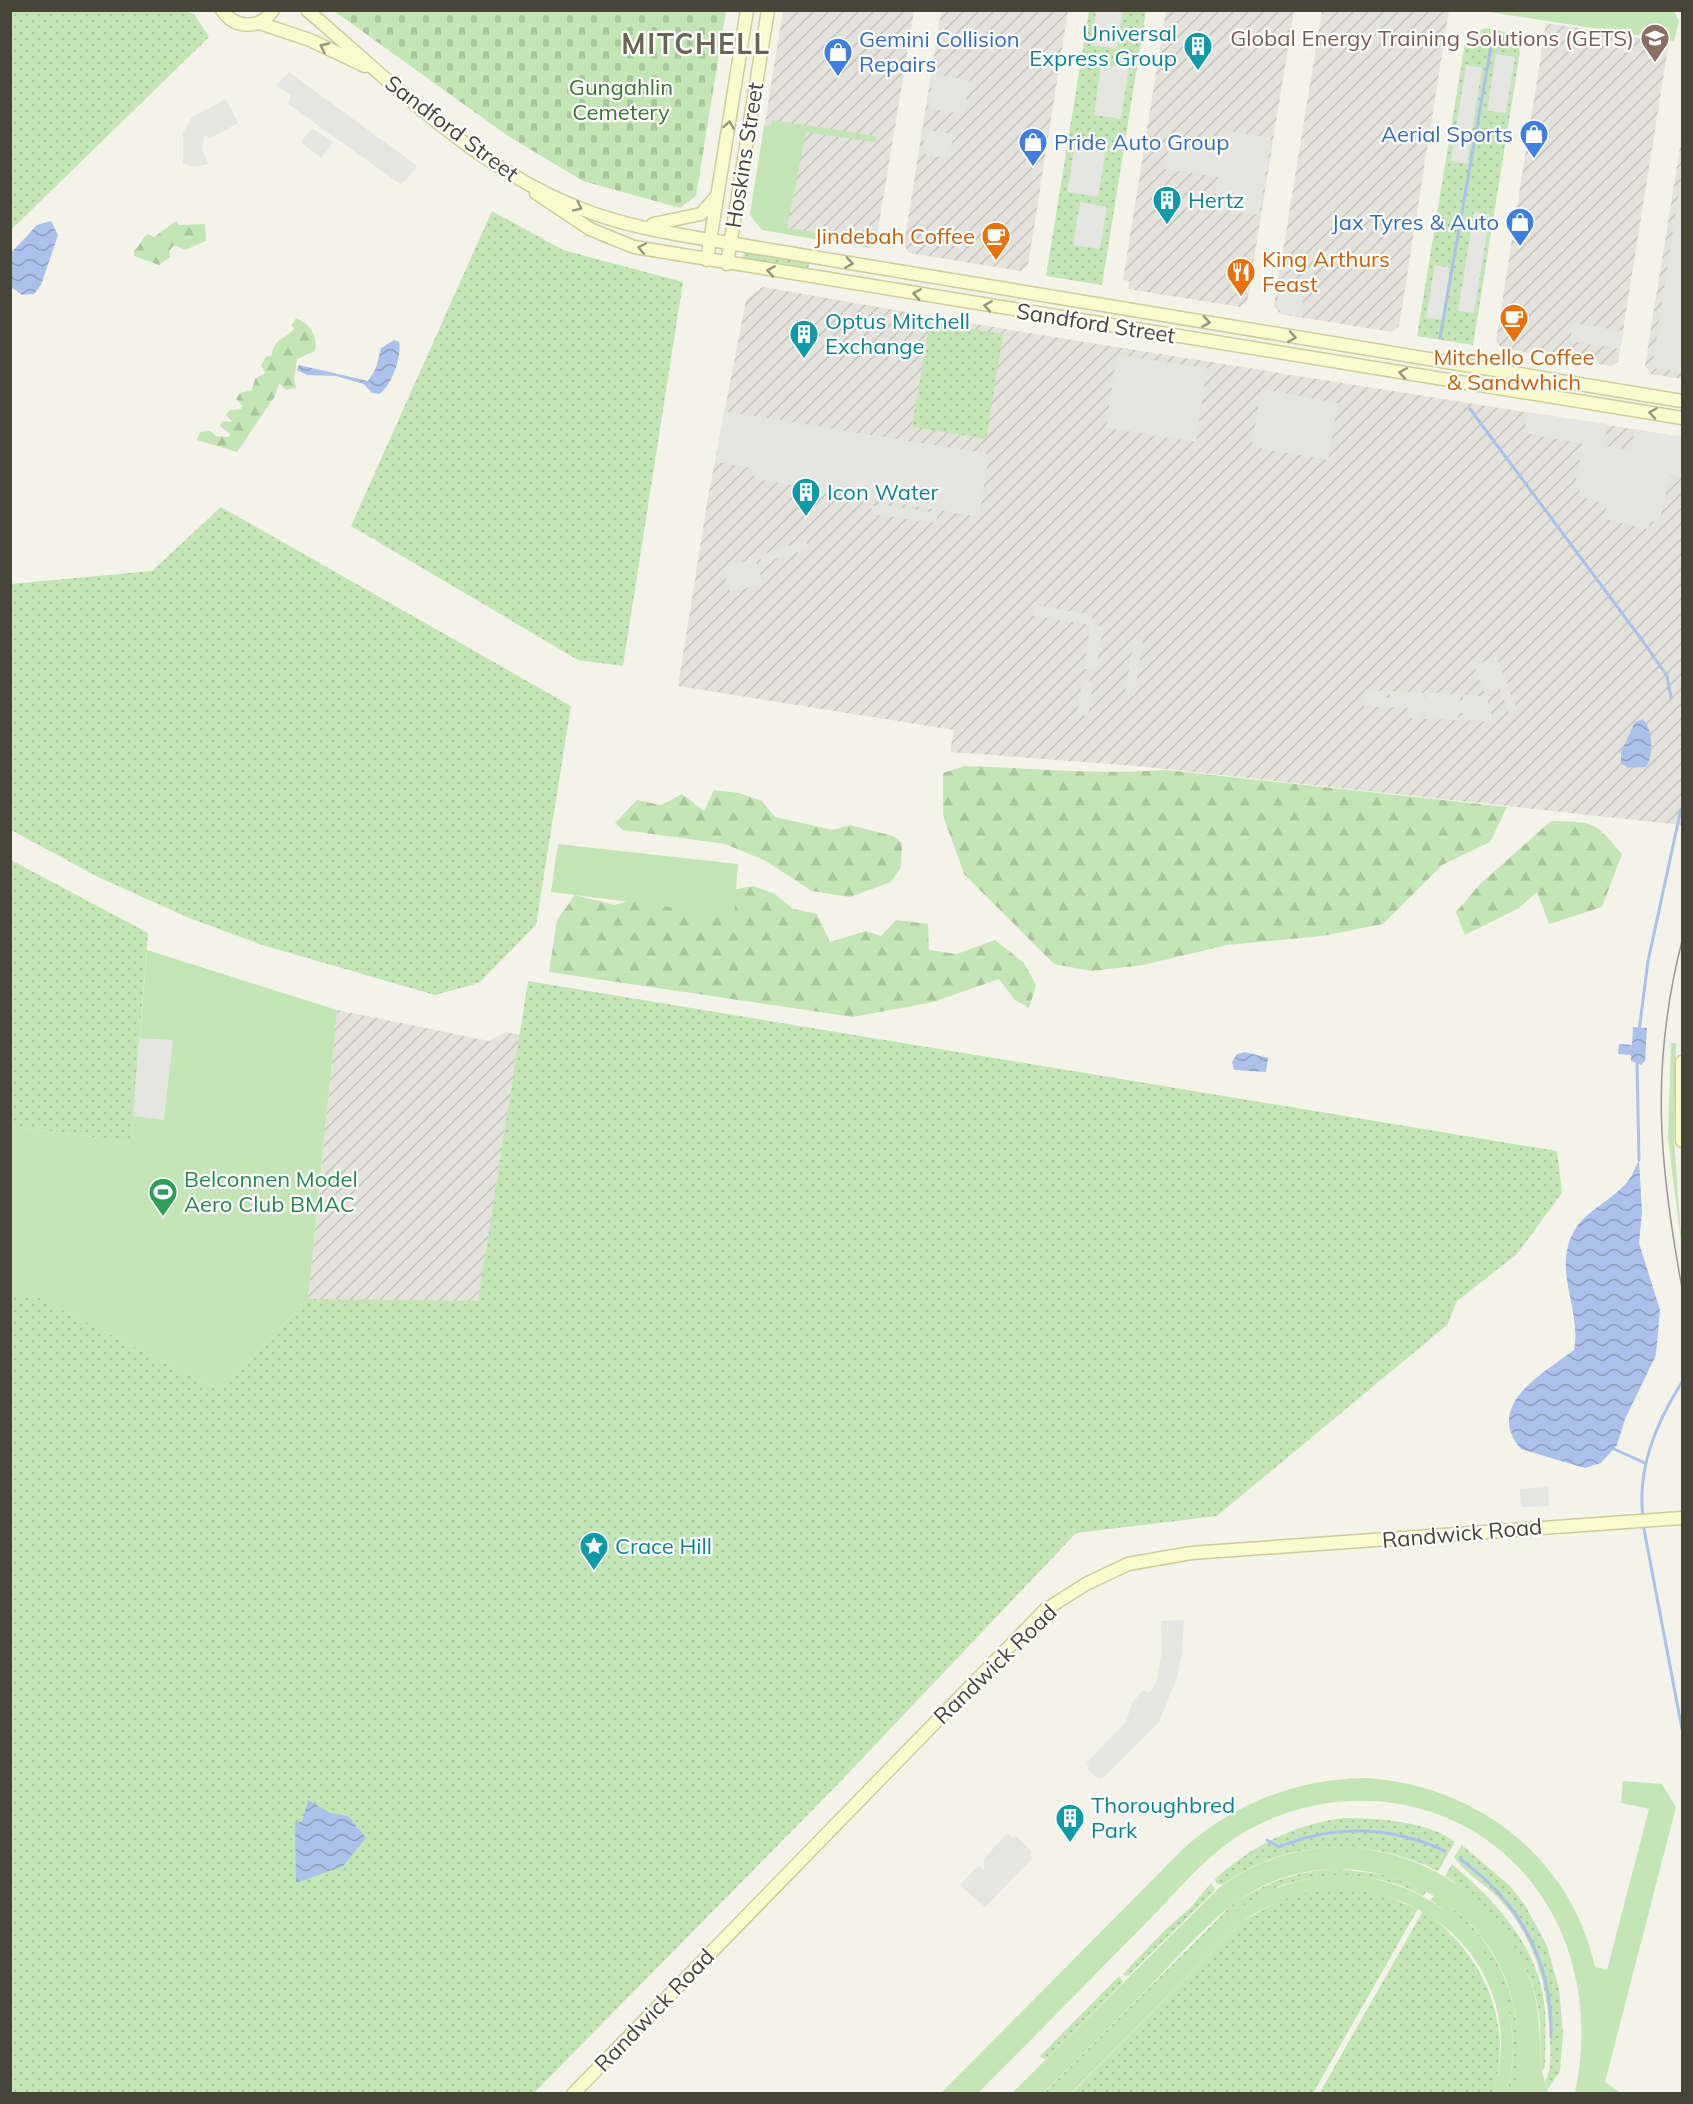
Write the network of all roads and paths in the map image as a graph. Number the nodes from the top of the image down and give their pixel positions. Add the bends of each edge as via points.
1 (222, 10) edge
2 (273, 10) edge
3 (307, 10) edge
4 (747, 10) edge
5 (768, 10) edge
6 (260, 23) junction
7 (377, 72) junction
8 (527, 184) junction
9 (718, 195) junction
10 (631, 224) junction
11 (710, 239) junction
12 (730, 243) junction
13 (707, 260) junction
14 (727, 264) junction
15 (1683, 401) edge
16 (1683, 418) edge
17 (1683, 1062) edge
18 (1683, 1141) edge
19 (1683, 1513) edge
20 (1663, 1518) junction
21 (1683, 1518) edge
22 (573, 2094) edge

1 - 6 main road, Sandford Street via 240,25
2 - 6 main road
3 - 7 main road, Sandford Street
9 -> 4 main road, Hoskins Street
5 - 12 main road, Hoskins Street
7 -> 6 main road, Sandford Street via 310,40
7 - 8 main road, Sandford Street via 481,154
8 -> 10 main road, Sandford Street via 592,213
13 -> 8 main road, Sandford Street via 615,240 555,208
9 - 10 main road via 700,214 657,224
9 - 11 main road, Hoskins Street
10 - 11 main road, Sandford Street
11 - 12 main road, Sandford Street
11 - 13 main road, Hoskins Street
12 - 14 main road, Hoskins Street
12 -> 15 main road, Sandford Street
13 - 14 main road, Sandford Street
16 -> 14 main road, Sandford Street
17 - 18 main road
19 - 20 main road, Randwick Road
20 - 21 main road, Randwick Road
20 - 22 main road, Randwick Road via 1191,1553 1140,1560 1086,1584 1045,1610

